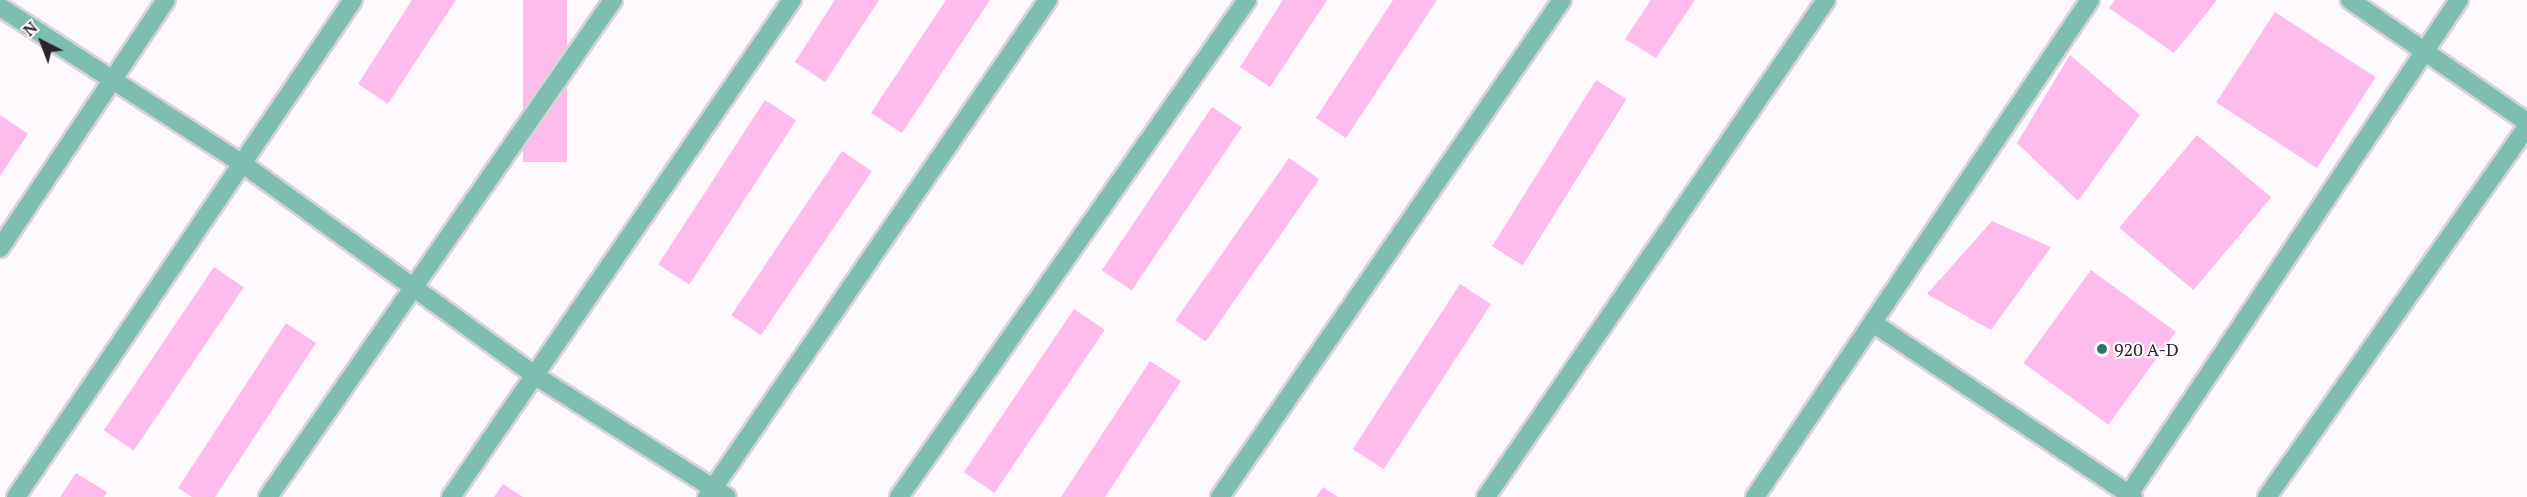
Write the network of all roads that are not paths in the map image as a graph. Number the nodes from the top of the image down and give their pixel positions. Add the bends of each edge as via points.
1 (166, 0) edge
2 (352, 0) edge
3 (613, 0) edge
4 (792, 0) edge
5 (1048, 0) edge
6 (1247, 0) edge
7 (1562, 0) edge
8 (1826, 0) edge
9 (2090, 0) edge
10 (2350, 0) edge
11 (2459, 0) edge
12 (0, 7) edge
13 (2425, 54) junction
14 (112, 81) junction
15 (2527, 122) edge
16 (2527, 127) edge
17 (243, 164) junction
18 (0, 248) edge
19 (414, 291) junction
20 (1874, 323) junction
21 (534, 375) junction
22 (716, 494) edge
23 (2131, 495) edge
24 (16, 497) edge
25 (268, 497) edge
26 (452, 497) edge
27 (898, 497) edge
28 (1220, 497) edge
29 (1486, 497) edge
30 (1755, 497) edge
31 (2267, 497) edge

1 - 14 street
2 - 17 street
3 - 19 street
4 - 21 street
5 - 22 street
6 - 27 street
7 - 28 street
8 - 29 street
9 - 20 street
10 - 13 street
11 - 13 street
12 - 14 street
13 - 15 street
13 - 23 street
14 - 17 street
14 - 18 street
16 - 31 street
17 - 19 street
17 - 24 street
19 - 21 street
19 - 25 street
20 - 23 street
20 - 30 street
21 - 22 street
21 - 26 street

